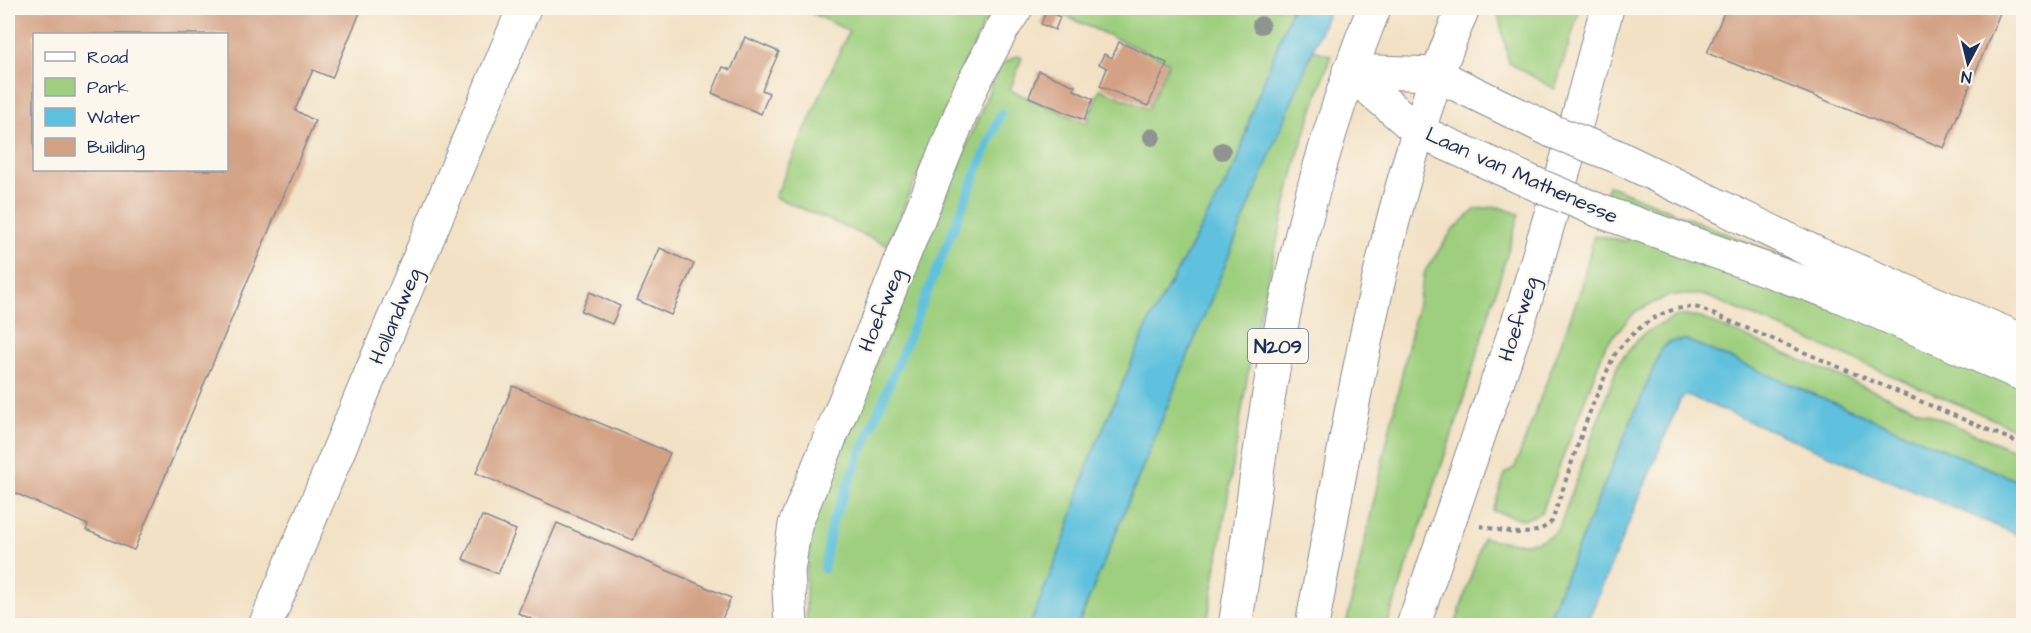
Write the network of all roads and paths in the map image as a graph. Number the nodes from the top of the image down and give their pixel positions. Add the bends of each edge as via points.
1 (525, 8) edge
2 (1016, 8) edge
3 (1374, 8) edge
4 (1463, 8) edge
5 (1607, 8) edge
6 (1349, 71) junction
7 (1435, 74) junction
8 (1418, 130) junction
9 (2024, 341) edge
10 (2024, 375) edge
11 (2024, 445) edge
12 (1476, 525) dead end
13 (265, 626) edge
14 (791, 626) edge
15 (1236, 626) edge
16 (1312, 626) edge
17 (1413, 626) edge

1 - 13 street, Hollandweg
2 - 14 street, Hoefweg via 971,88 795,525 788,571
3 - 6 street, N209
4 - 7 street
5 - 17 street, Hoefweg via 1525,302
6 - 7 street
6 - 8 street, Laan van Mathenesse
6 - 15 street, N209 via 1303,230 1273,370
7 - 8 street
7 - 9 street, bridge via 1818,254
8 - 10 street, Laan van Mathenesse, bridge via 1600,212 1838,295
8 - 16 street via 1401,185 1358,376
11 - 12 path via 1700,308 1687,306 1661,314 1617,351 1590,410 1552,521 1543,531 1531,535

